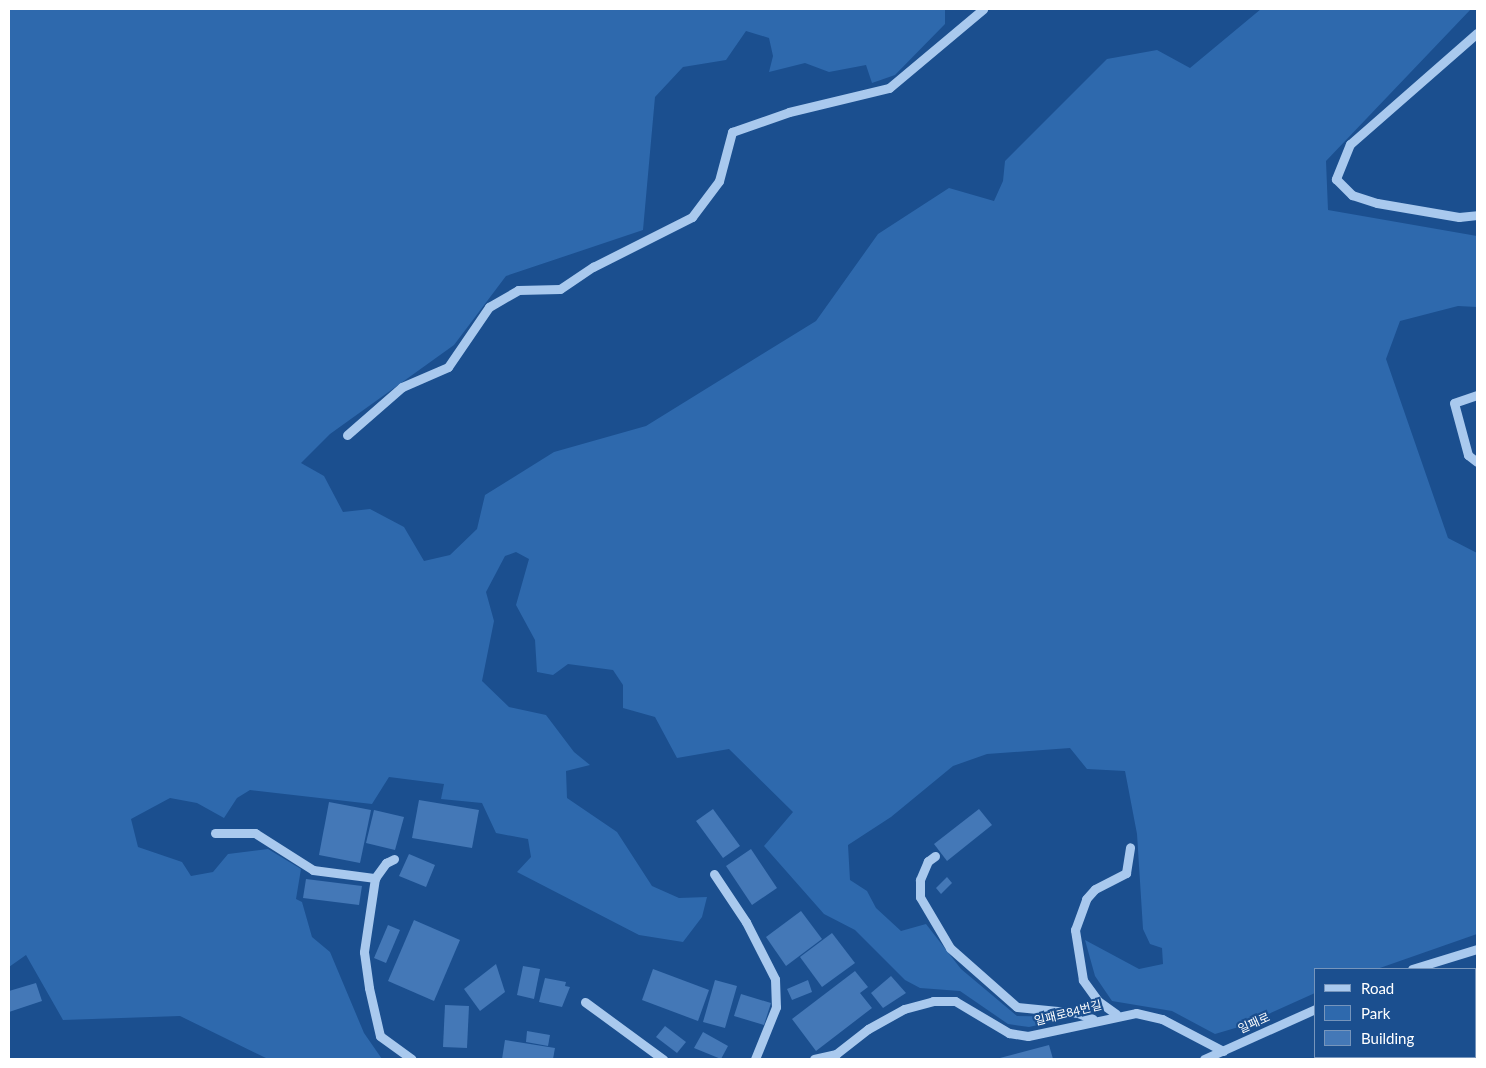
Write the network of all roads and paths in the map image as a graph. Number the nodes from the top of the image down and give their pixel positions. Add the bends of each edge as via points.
1 (982, 9) edge
2 (1477, 33) edge
3 (1477, 215) edge
4 (1477, 395) edge
5 (348, 435) dead end
6 (1477, 462) edge
7 (215, 833) dead end
8 (1130, 847) dead end
9 (935, 856) dead end
10 (394, 859) dead end
11 (714, 874) dead end
12 (375, 878) junction
13 (1477, 949) edge
14 (1415, 968) edge
15 (585, 1002) dead end
16 (1314, 1009) edge
17 (1116, 1014) junction
18 (1094, 1019) junction
19 (1223, 1051) junction
20 (412, 1059) edge
21 (663, 1059) edge
22 (755, 1059) edge
23 (814, 1059) edge
24 (1204, 1059) edge

1 - 5 street via 889,88 789,112 732,132 719,181 692,217 593,267 560,290 518,290 489,307 448,367 402,387
2 - 3 street via 1350,144 1336,178 1352,195 1377,203 1459,217
4 - 6 street via 1454,403 1468,455
7 - 12 street via 255,833 313,870
8 - 17 street via 1126,873 1095,889 1086,899 1075,930 1083,980 1098,1001
9 - 18 street via 928,861 920,880 920,897 950,948 1017,1007 1078,1013
10 - 12 street via 386,863
11 - 22 street via 746,922 774,979 776,1007
12 - 20 street via 364,952 369,988 380,1036
13 - 14 street
15 - 21 street
16 - 19 street, 일패로
17 - 18 street, 일패로84번길
17 - 19 street, 일패로84번길 via 1136,1013 1162,1019
18 - 23 street, 일패로84번길 via 1028,1036 1009,1033 955,1001 933,1001 904,1009 868,1029 836,1054
19 - 24 street, 일패로

